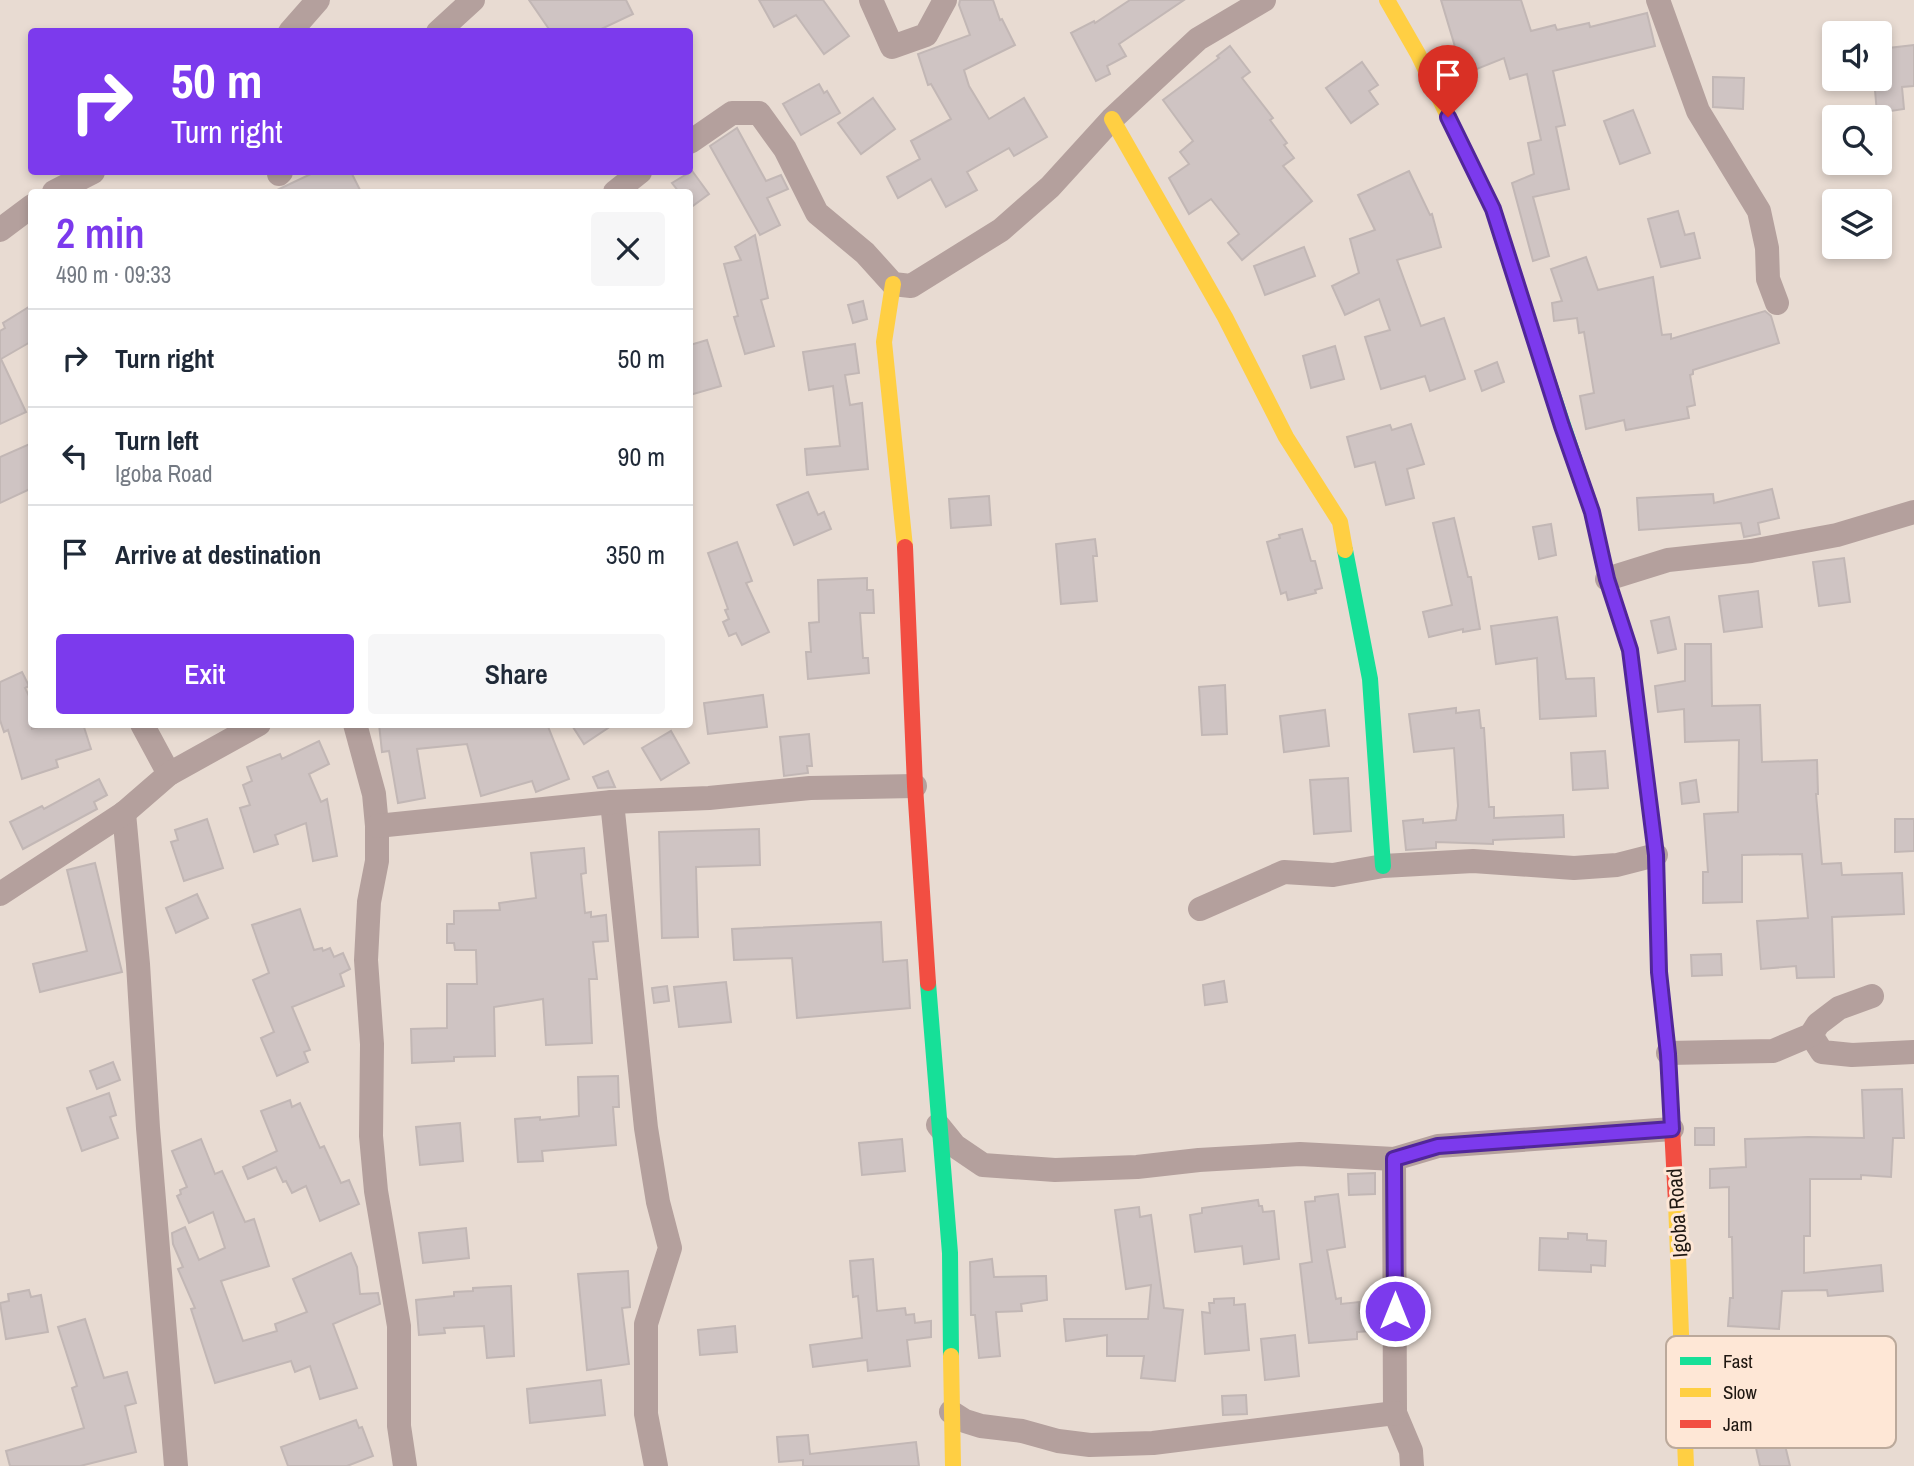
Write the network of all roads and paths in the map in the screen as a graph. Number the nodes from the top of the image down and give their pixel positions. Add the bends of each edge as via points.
1 (317, 0) edge
2 (473, 0) edge
3 (871, 0) edge
4 (945, 0) edge
5 (1264, 0) edge
6 (1387, 0) edge
7 (1658, 0) edge
8 (293, 28) edge
9 (443, 28) edge
10 (1112, 119) junction
11 (693, 140) edge
12 (87, 175) edge
13 (636, 175) edge
14 (60, 189) edge
15 (619, 189) edge
16 (28, 209) edge
17 (0, 230) edge
18 (893, 284) junction
19 (1777, 303) dead end
20 (1914, 512) edge
21 (1607, 579) junction
22 (144, 728) edge
23 (252, 728) edge
24 (356, 728) edge
25 (169, 774) junction
26 (915, 786) junction
27 (612, 802) junction
28 (124, 813) junction
29 (377, 826) junction
30 (1656, 855) junction
31 (1383, 866) junction
32 (1, 889) edge
33 (1200, 909) dead end
34 (1872, 996) dead end
35 (1811, 1035) junction
36 (1914, 1052) edge
37 (1668, 1054) junction
38 (938, 1125) junction
39 (1672, 1129) junction
40 (1394, 1159) junction
41 (983, 1165) junction
42 (946, 1192) junction
43 (1682, 1336) edge
44 (951, 1412) junction
45 (1395, 1413) junction
46 (1685, 1448) edge
47 (176, 1466) edge
48 (405, 1466) edge
49 (656, 1466) edge
50 (953, 1466) edge
51 (1412, 1466) edge
52 (1686, 1466) edge

1 - 8 street
2 - 9 street
3 - 4 street via 892,47 926,35
5 - 10 street via 1198,39
6 - 21 street, Igoba Road via 1493,209 1592,512
7 - 19 street via 1698,111 1759,211 1768,248 1768,279
10 - 18 street via 1049,187 1001,230 911,286
10 - 31 street via 1225,317 1286,438 1340,522 1370,679
11 - 18 street via 732,113 758,113 785,149 817,213 865,253
12 - 14 street
13 - 15 street
16 - 17 street
18 - 26 street via 884,342 906,557
20 - 21 street via 1837,535 1668,560
21 - 30 street, Igoba Road via 1630,650
22 - 25 street
23 - 25 street
24 - 29 street via 374,794
25 - 28 street
26 - 27 street via 810,788
26 - 38 street
27 - 29 street
27 - 49 street via 646,1128 670,1248 646,1324 646,1414
28 - 32 street
28 - 47 street
29 - 48 street via 366,960 372,1044 371,1136 399,1326 399,1426
30 - 31 street via 1574,868 1473,860
30 - 37 street, Igoba Road via 1659,972
31 - 33 street via 1333,875 1284,872
34 - 35 street via 1839,1008
35 - 36 street via 1822,1052
35 - 37 street via 1773,1051
37 - 39 street, Igoba Road
38 - 41 street via 955,1146
38 - 42 street
39 - 40 street via 1438,1146
39 - 43 street, Igoba Road
40 - 41 street via 1300,1154 1055,1170
40 - 45 street
41 - 42 street
42 - 44 street
44 - 45 street via 981,1426 1090,1445 1153,1443
44 - 50 street
45 - 51 street via 1411,1451
46 - 52 street, Igoba Road

